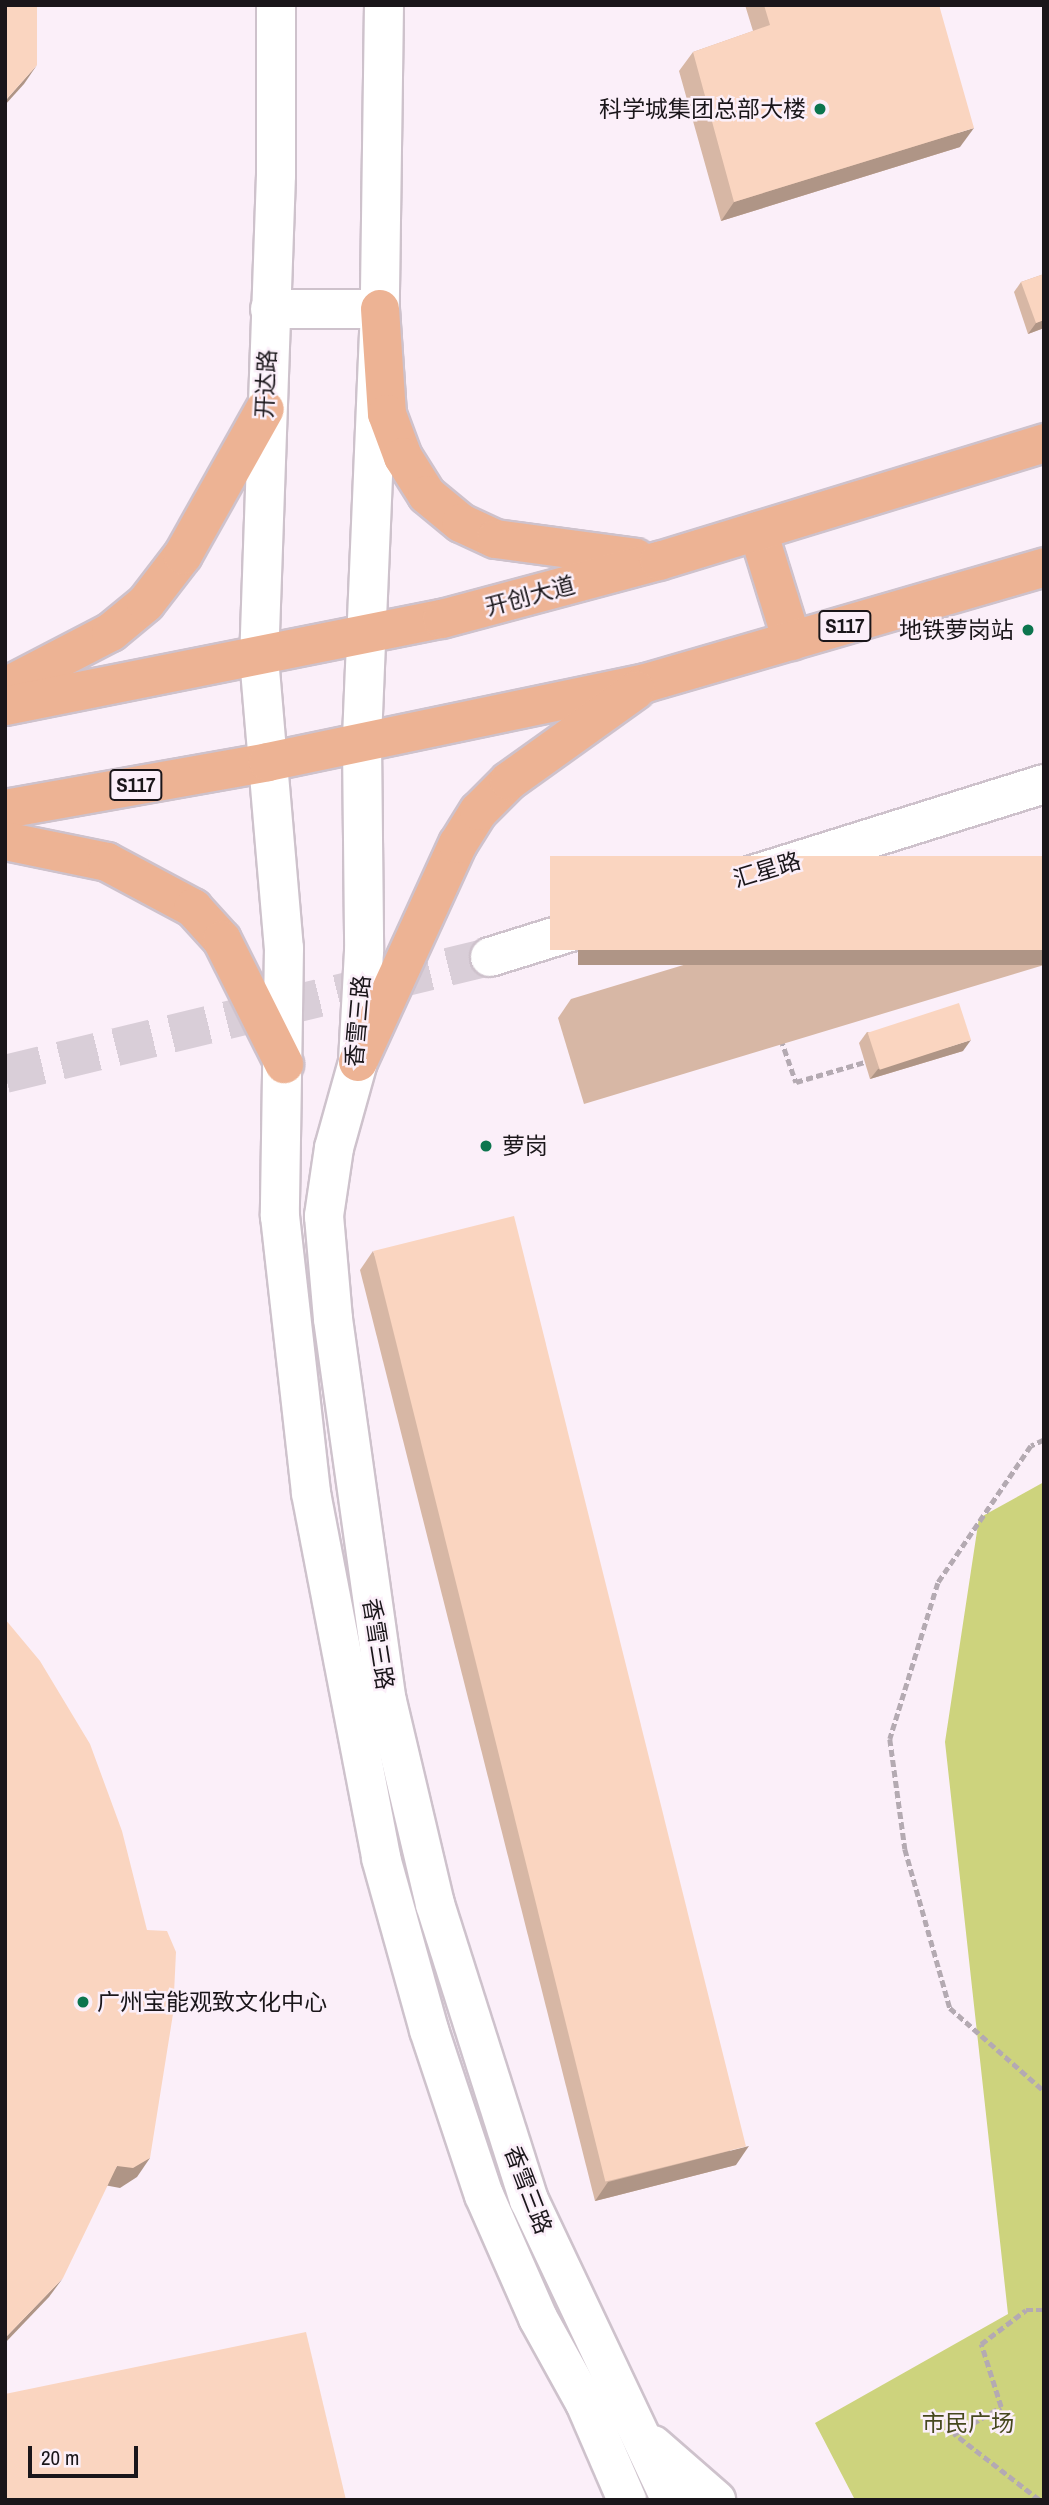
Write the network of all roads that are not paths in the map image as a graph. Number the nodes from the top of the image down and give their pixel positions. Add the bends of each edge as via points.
1 (276, 5) edge
2 (384, 5) edge
3 (270, 309) junction
4 (380, 309) junction
5 (265, 409) junction
6 (1044, 443) edge
7 (758, 531) junction
8 (659, 561) junction
9 (1044, 567) edge
10 (368, 636) junction
11 (792, 641) junction
12 (259, 659) junction
13 (646, 683) junction
14 (5, 687) edge
15 (5, 706) edge
16 (362, 743) junction
17 (268, 762) junction
18 (1044, 784) edge
19 (5, 809) edge
20 (5, 841) edge
21 (490, 957) tunnel mouth
22 (358, 1062) junction
23 (284, 1064) junction
24 (644, 2437) junction
25 (627, 2500) edge
26 (671, 2500) edge
27 (716, 2500) edge

1 - 3 main road, 开达路
2 - 4 main road
3 - 4 main road
3 - 5 main road, 开达路
4 - 8 main road via 387,414 403,457 427,495 461,523 496,539
4 - 10 main road
5 - 12 main road, 开达路
5 - 14 main road via 183,555 146,603 111,632
6 - 7 main road, 开创大道
7 - 8 main road, 开创大道
7 - 11 main road
8 - 10 main road, 开创大道
9 - 11 main road, S117
10 - 12 main road, 开创大道
10 - 16 main road
11 - 13 main road, S117
12 - 15 main road, 开创大道
12 - 17 main road, 开达路
13 - 16 main road, S117
13 - 22 main road via 509,781 479,811 458,844
16 - 17 main road, S117
16 - 22 main road, 香雪三路 via 364,951
17 - 19 main road, S117
17 - 23 main road, 香雪三路 via 284,948
18 - 21 main road, 汇星路
20 - 23 main road via 107,862 193,908 222,940
22 - 24 main road, 香雪三路 via 334,1149 324,1216 355,1495 387,1701 435,1904 475,2044 529,2200
23 - 25 main road, 香雪三路 via 280,1216 311,1493 382,1858 429,2031 484,2195
24 - 26 main road, 香雪三路
24 - 27 main road

